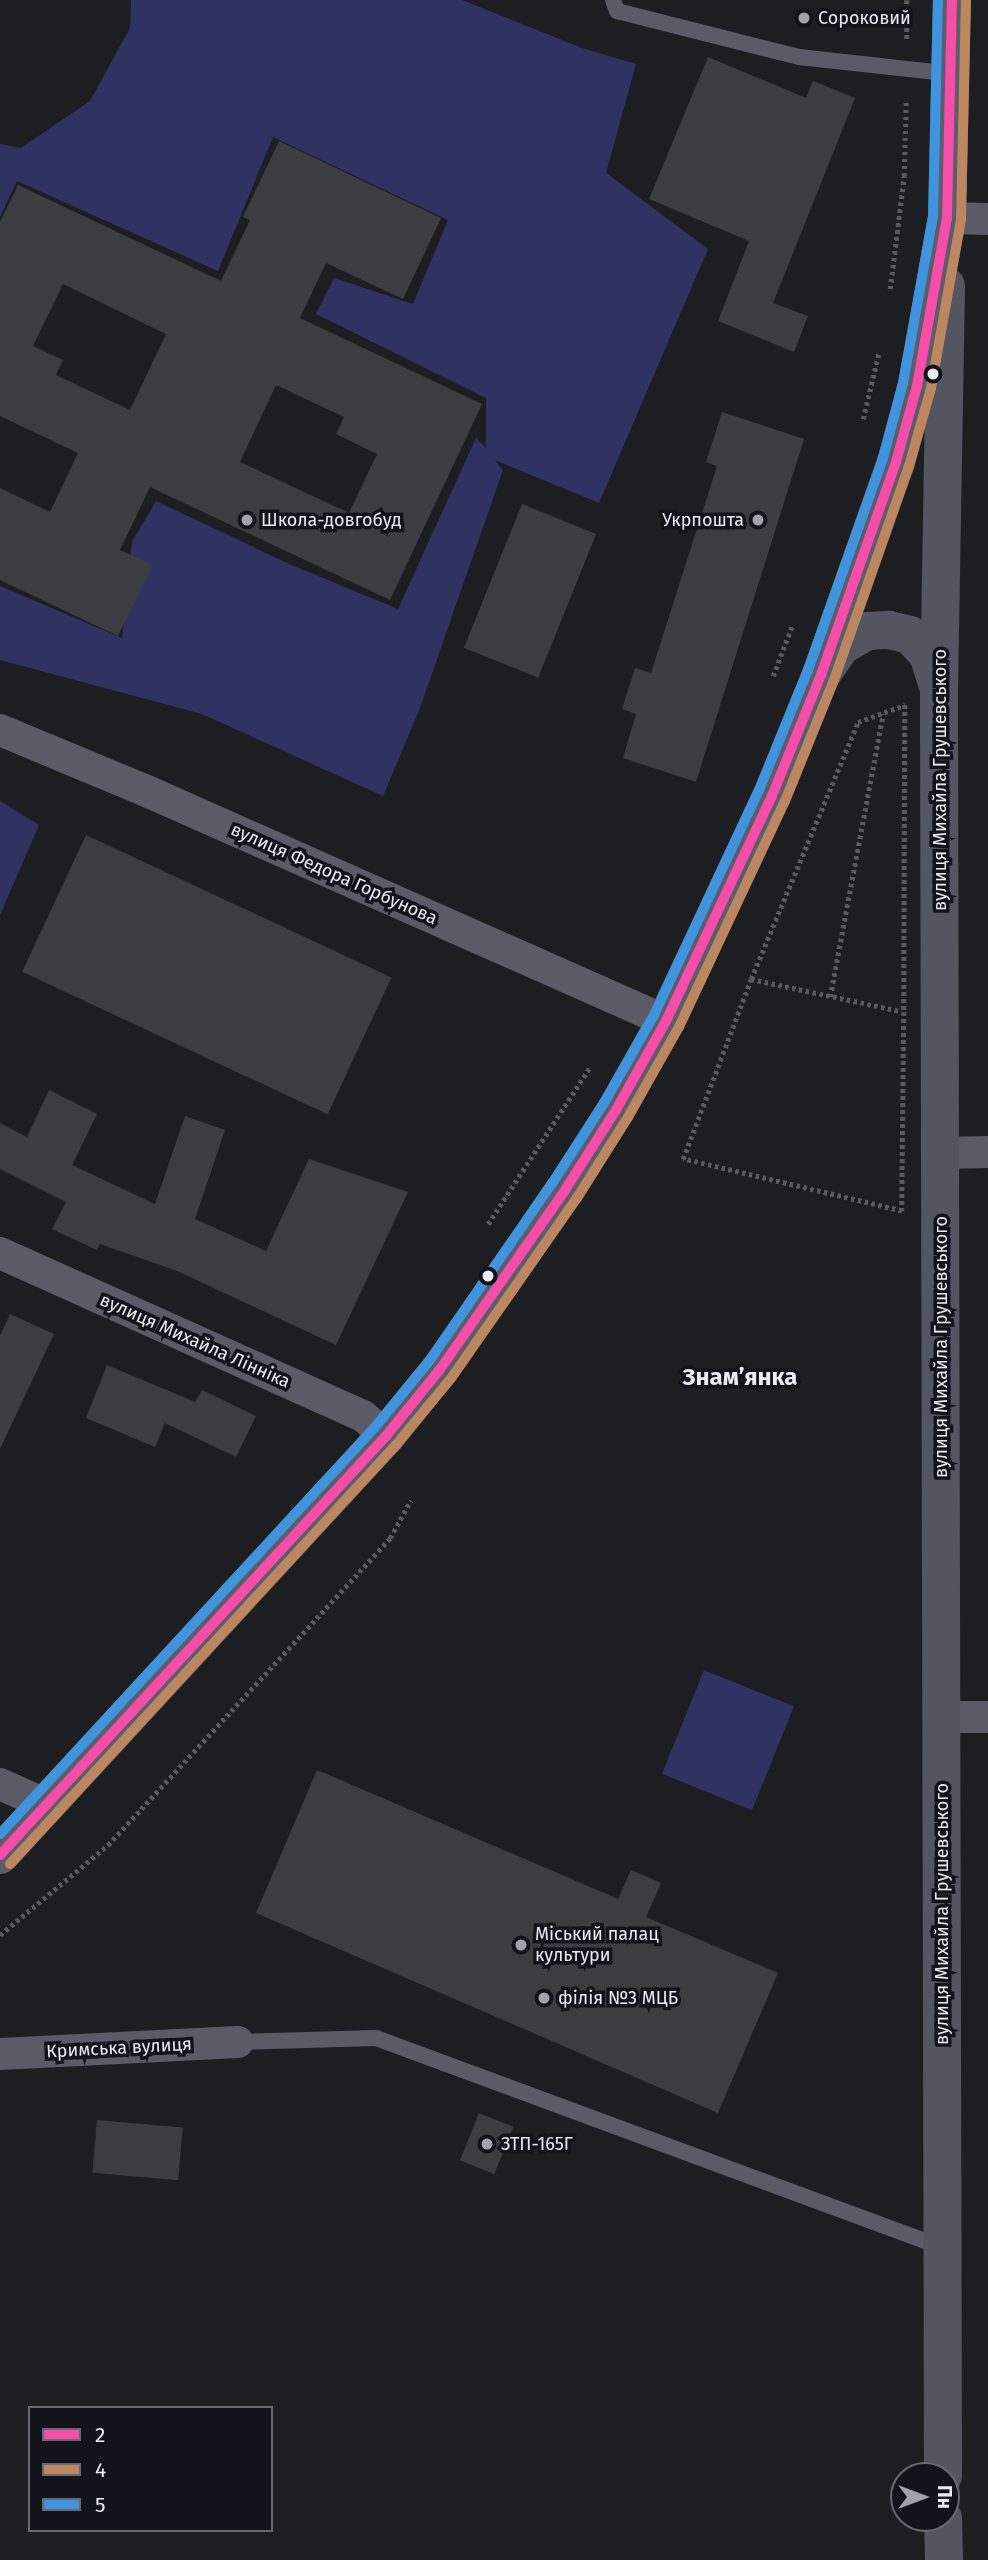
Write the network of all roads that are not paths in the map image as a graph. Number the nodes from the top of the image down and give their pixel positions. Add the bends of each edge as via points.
1 (613, 0) edge
2 (952, 0) edge
3 (951, 74) junction
4 (947, 218) junction
5 (988, 219) edge
6 (821, 675) junction
7 (939, 689) junction
8 (0, 730) edge
9 (666, 1021) junction
10 (988, 1152) edge
11 (941, 1153) junction
12 (0, 1253) edge
13 (386, 1436) junction
14 (943, 1717) junction
15 (988, 1717) edge
16 (0, 1784) edge
17 (47, 1805) junction
18 (0, 1856) edge
19 (238, 2042) joint
20 (0, 2054) edge
21 (941, 2247) junction
22 (943, 2462) edge
23 (943, 2532) edge
24 (944, 2560) edge

1 - 3 lane via 617,11 799,57
2 - 3 main road, вулиця Михайла Грушевського
3 - 4 main road, вулиця Михайла Грушевського
4 - 5 street
4 - 6 main road, вулиця Михайла Грушевського via 922,361 896,462
4 - 7 main road, вулиця Михайла Грушевського
6 - 7 main road via 841,646 867,632 889,630 910,635 928,654
6 - 9 main road, вулиця Михайла Грушевського via 741,866
7 - 11 main road, вулиця Михайла Грушевського
8 - 9 street, вулиця Федора Горбунова
9 - 13 main road, вулиця Михайла Грушевського via 550,1212 441,1367
10 - 11 street
11 - 14 main road, вулиця Михайла Грушевського
12 - 13 street, вулиця Михайла Лінніка via 363,1416
13 - 17 main road, вулиця Михайла Грушевського
14 - 15 street
14 - 21 main road, вулиця Михайла Грушевського
16 - 17 street
17 - 18 main road, вулиця Михайла Грушевського
19 - 20 street, Кримська вулиця
19 - 21 lane via 376,2038
21 - 22 main road, вулиця Михайла Грушевського
23 - 24 main road

